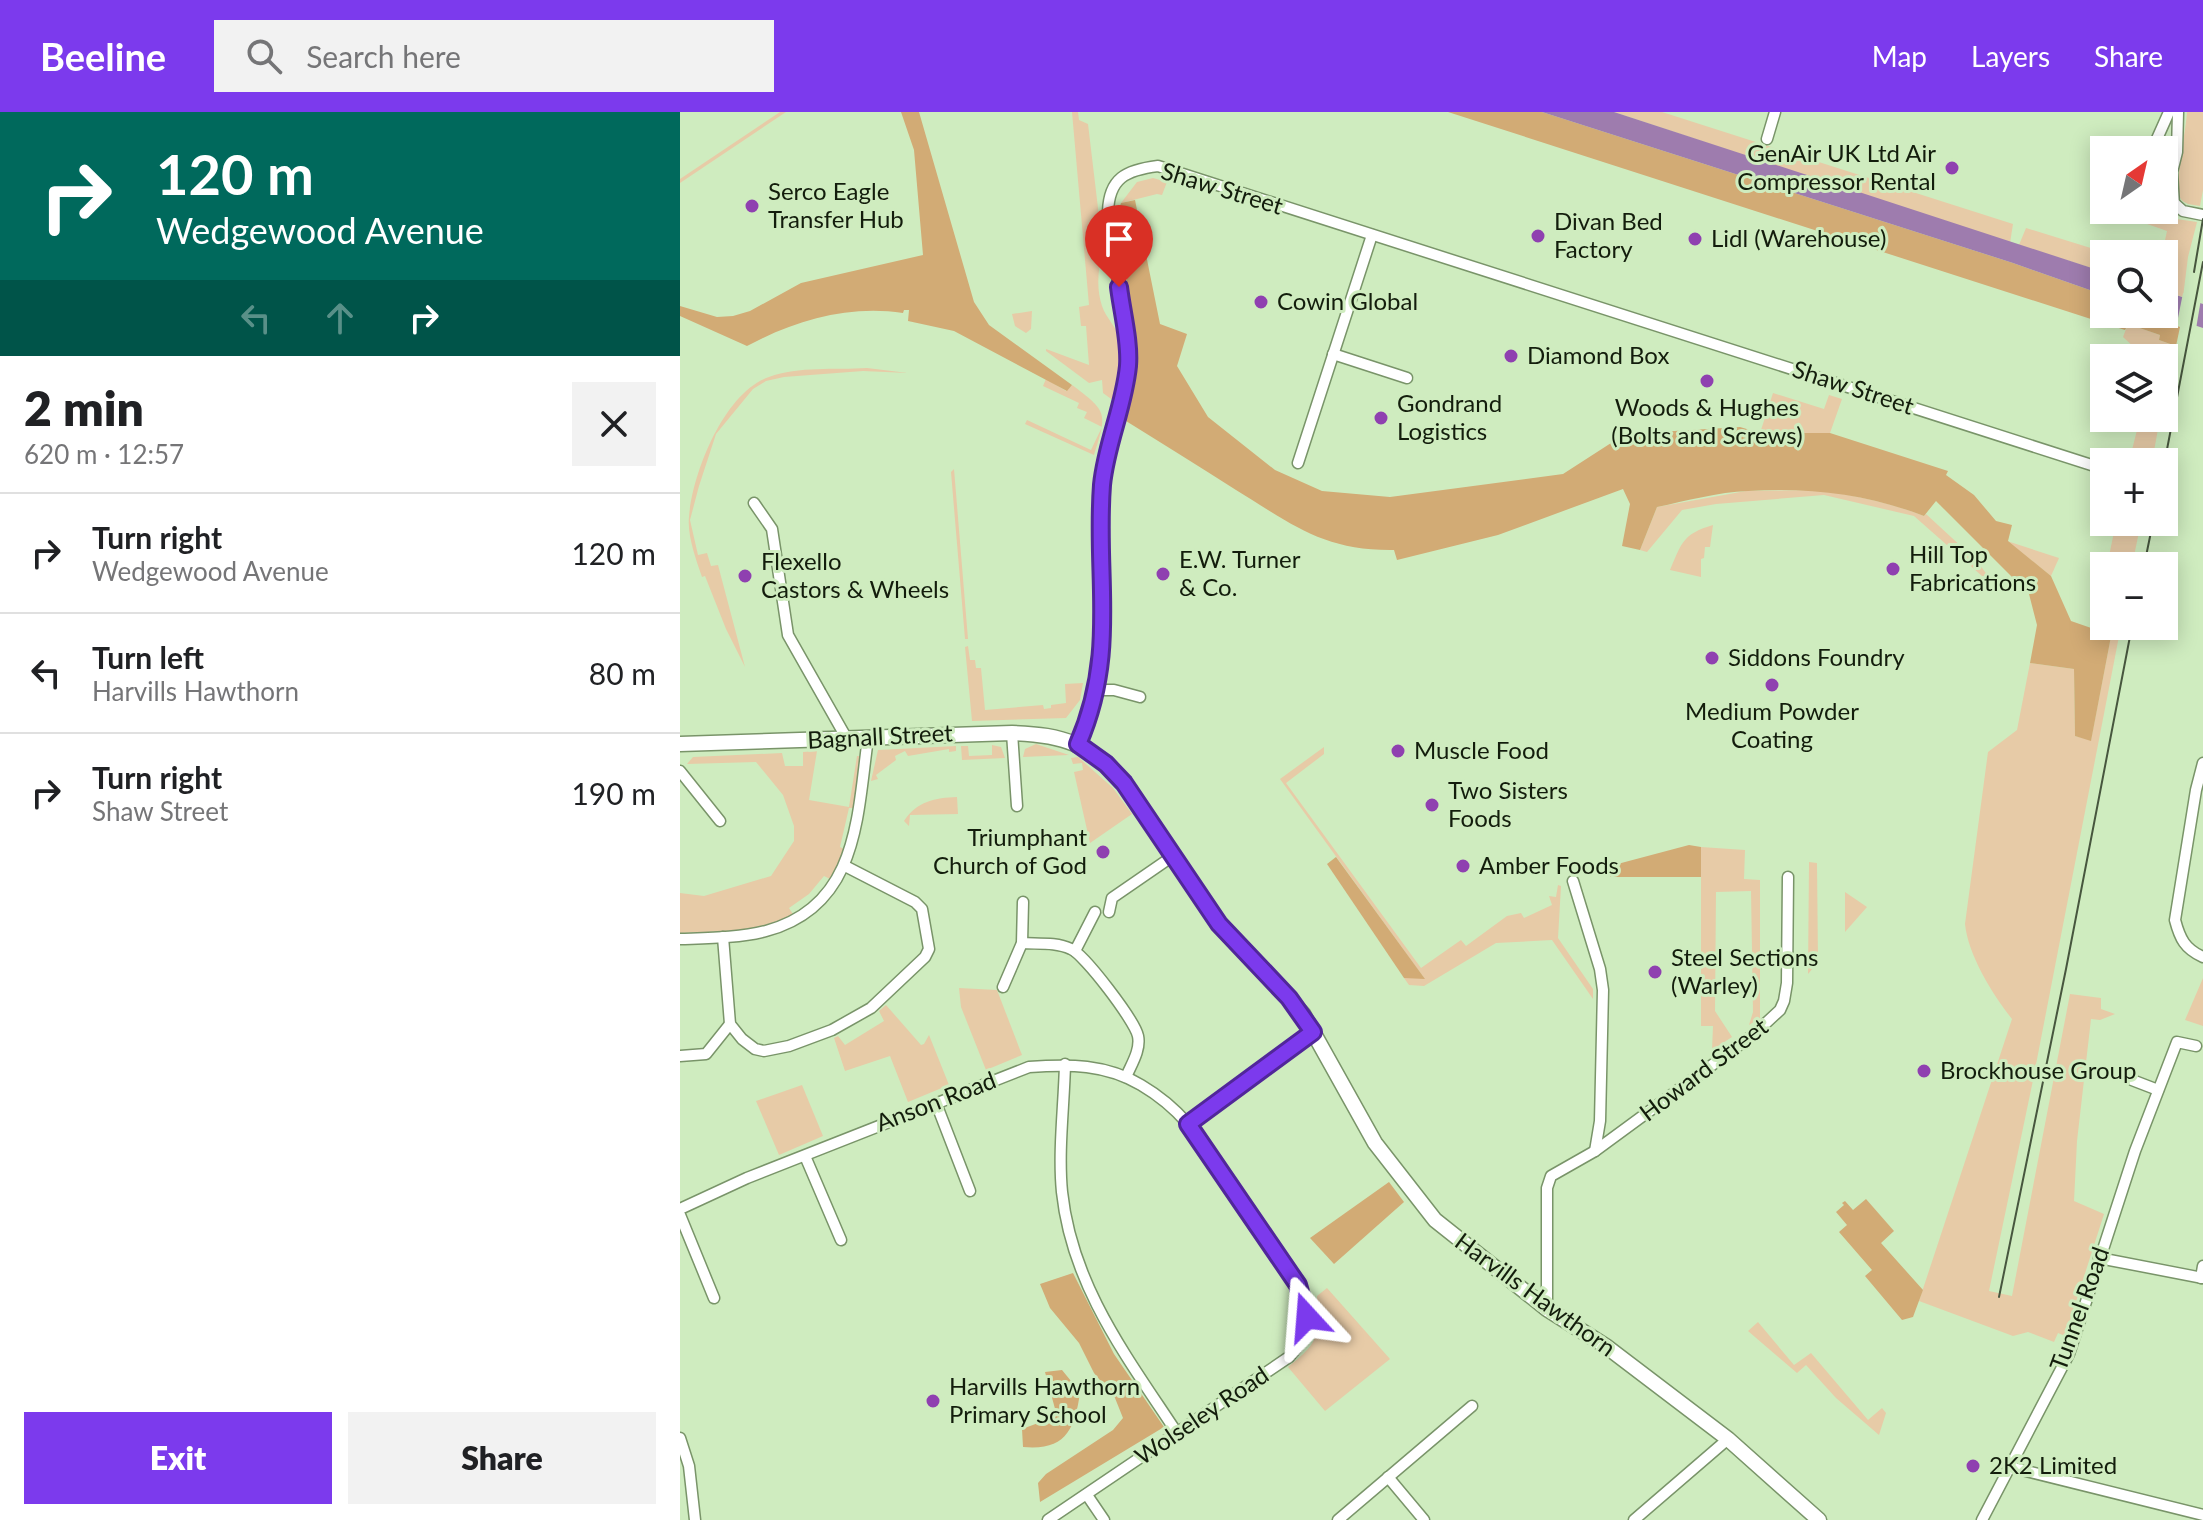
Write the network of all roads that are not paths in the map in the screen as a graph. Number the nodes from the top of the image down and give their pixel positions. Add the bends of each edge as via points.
1 (1775, 112) edge
2 (2169, 112) edge
3 (2178, 112) edge
4 (2158, 136) edge
5 (2177, 136) edge
6 (1767, 139) dead end
7 (2178, 208) edge
8 (2203, 215) edge
9 (1372, 235) junction
10 (1333, 354) junction
11 (1407, 378) dead end
12 (1298, 463) dead end
13 (2090, 465) edge
14 (754, 503) dead end
15 (1097, 690) junction
16 (1140, 697) dead end
17 (1012, 733) junction
18 (868, 738) junction
19 (847, 739) junction
20 (680, 744) edge
21 (1078, 744) junction
22 (2203, 763) edge
23 (680, 771) edge
24 (1017, 806) dead end
25 (720, 821) dead end
26 (2198, 822) edge
27 (1173, 856) junction
28 (845, 866) junction
29 (1788, 877) dead end
30 (1573, 881) dead end
31 (1023, 902) dead end
32 (1095, 912) dead end
33 (1109, 912) dead end
34 (723, 937) junction
35 (680, 939) edge
36 (1022, 943) junction
37 (1075, 951) junction
38 (2203, 957) edge
39 (1003, 987) dead end
40 (730, 1024) junction
41 (1313, 1032) junction
42 (2196, 1046) dead end
43 (680, 1056) edge
44 (1065, 1064) junction
45 (1126, 1077) junction
46 (2132, 1080) dead end
47 (2158, 1090) junction
48 (936, 1103) junction
49 (1188, 1124) junction
50 (1595, 1151) junction
51 (805, 1156) junction
52 (970, 1191) dead end
53 (680, 1212) edge
54 (841, 1240) dead end
55 (2099, 1258) junction
56 (2203, 1266) edge
57 (2202, 1278) edge
58 (714, 1298) dead end
59 (1547, 1309) junction
60 (1472, 1406) dead end
61 (1177, 1433) junction
62 (680, 1438) edge
63 (1728, 1439) junction
64 (2010, 1467) junction
65 (1388, 1477) junction
66 (1087, 1495) junction
67 (2203, 1515) edge
68 (1640, 1518) edge
69 (695, 1520) edge
70 (1048, 1520) edge
71 (1104, 1520) edge
72 (1338, 1520) edge
73 (1424, 1520) edge
74 (1819, 1520) edge
75 (1982, 1520) edge

1 - 6 street
2 - 4 street
3 - 5 street
7 - 8 street
9 - 10 street
9 - 13 street, Shaw Street
9 - 15 street, Shaw Street via 1158,166 1137,169 1116,184 1108,212 1128,362 1102,487 1104,617
10 - 11 street
10 - 12 street
14 - 19 street via 772,529 788,635
15 - 16 street
15 - 21 street, Shaw Street
17 - 18 street, Bagnall Street
17 - 21 street, Bagnall Street via 1045,734
17 - 24 street
18 - 19 street, Bagnall Street
18 - 28 street
19 - 20 street, Bagnall Street
21 - 27 street, Harvills Hawthorn via 1124,783
22 - 26 street
23 - 25 street
26 - 38 street via 2175,920 2180,939
27 - 33 street via 1112,898
27 - 41 street, Harvills Hawthorn via 1219,924 1289,998
28 - 34 street via 822,898 796,918 767,931
28 - 40 street via 922,909 929,940 925,957 871,1008 789,1046 755,1049
29 - 50 street, Howard Street via 1787,983 1780,1010
30 - 50 street, Howard Street via 1603,990
31 - 36 street
32 - 37 street
34 - 35 street
34 - 40 street
36 - 37 street
36 - 39 street
37 - 45 street via 1138,1035
40 - 43 street via 706,1054
41 - 49 street
41 - 59 street, Harvills Hawthorn via 1375,1143 1435,1220
42 - 47 street, Tunnel Road via 2177,1042
44 - 45 street, Anson Road
44 - 48 street, Anson Road via 1029,1067
44 - 61 street via 1062,1189 1075,1253 1107,1328
45 - 49 street, Anson Road
46 - 47 street
47 - 55 street, Tunnel Road
48 - 51 street, Anson Road
48 - 52 street
49 - 61 street, Wolseley Road via 1298,1285 1307,1317 1299,1345 1289,1357
50 - 59 street, Howard Street via 1551,1176 1547,1188
51 - 53 street, Anson Road via 732,1184
51 - 54 street
53 - 58 street
55 - 57 street
55 - 64 street, Tunnel Road via 2069,1354
56 - 57 street
59 - 63 street, Harvills Hawthorn via 1607,1347
60 - 65 street
61 - 66 street, Wolseley Road
62 - 69 street
63 - 68 street
63 - 74 street, Harvills Hawthorn
64 - 67 street
64 - 75 street, Tunnel Road
65 - 72 street
65 - 73 street
66 - 70 street, Wolseley Road
66 - 71 street

